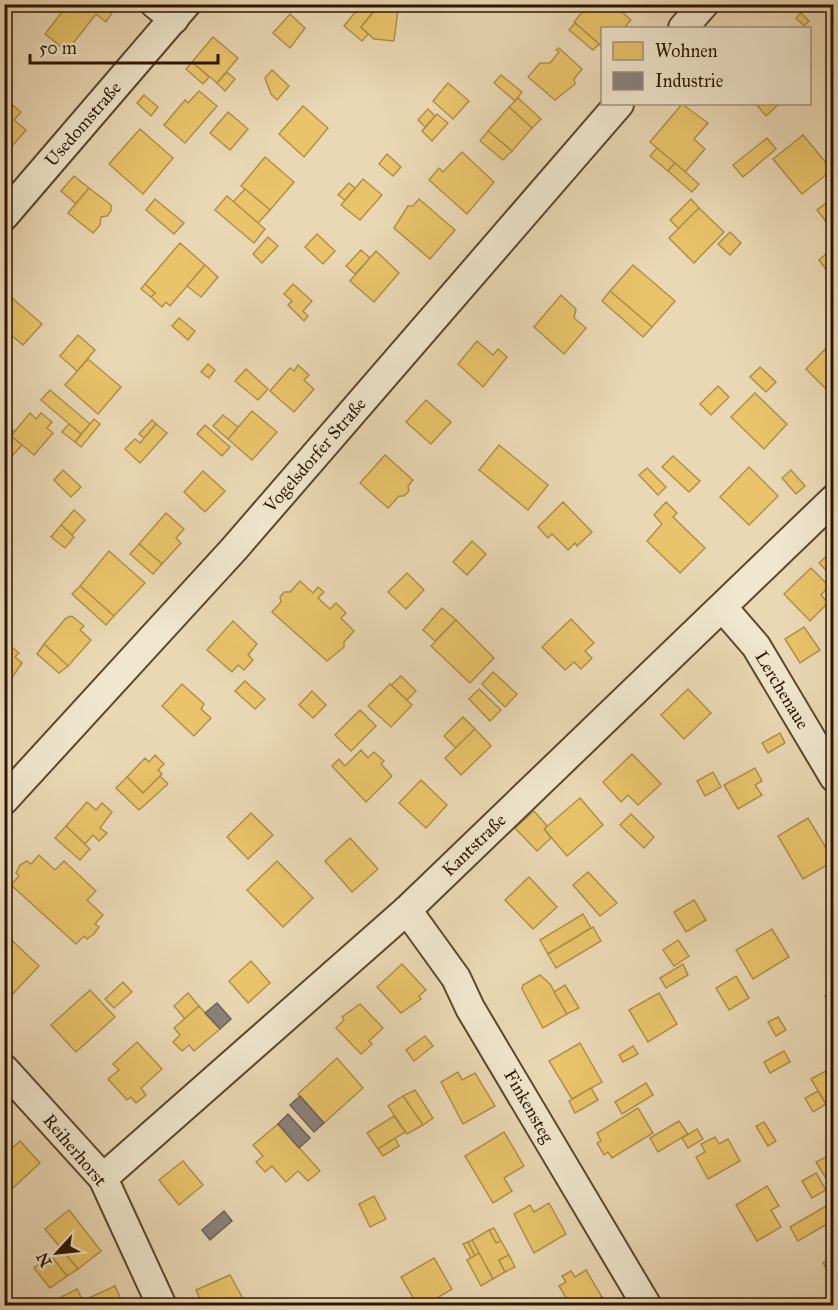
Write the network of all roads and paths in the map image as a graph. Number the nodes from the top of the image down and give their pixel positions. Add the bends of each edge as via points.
1 (704, 4) edge
2 (171, 9) edge
3 (684, 27) edge
4 (618, 105) edge
5 (4, 216) edge
6 (834, 499) edge
7 (723, 608) junction
8 (834, 777) edge
9 (4, 800) edge
10 (407, 910) junction
11 (4, 1069) edge
12 (104, 1178) junction
13 (162, 1305) edge
14 (647, 1305) edge

1 - 3 street
2 - 5 street, Usedomstraße
4 - 9 street, Vogelsdorfer Straße via 234,549
6 - 7 street, Kantstraße
7 - 8 street, Lerchenaue via 756,646
7 - 10 street, Kantstraße
10 - 12 street, Kantstraße
10 - 14 street, Finkensteg via 456,978 470,1008
11 - 12 street, Reiherhorst
12 - 13 street, Reiherhorst

